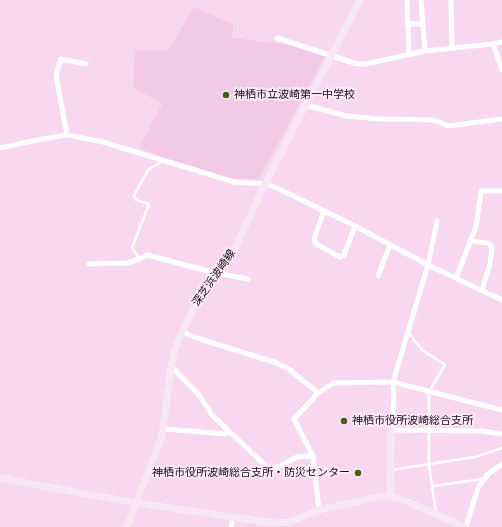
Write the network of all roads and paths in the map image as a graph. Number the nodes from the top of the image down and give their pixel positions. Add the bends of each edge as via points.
1 (360, 0) edge
2 (407, 0) edge
3 (421, 0) edge
4 (450, 0) edge
5 (407, 24) junction
6 (423, 24) junction
7 (277, 38) dead end
8 (502, 42) edge
9 (493, 44) junction
10 (452, 47) junction
11 (425, 50) junction
12 (409, 54) junction
13 (333, 55) junction
14 (86, 64) dead end
15 (502, 70) edge
16 (306, 105) junction
17 (502, 119) edge
18 (67, 135) junction
19 (0, 148) edge
20 (164, 160) junction
21 (265, 184) junction
22 (502, 191) edge
23 (324, 211) junction
24 (437, 221) dead end
25 (355, 226) junction
26 (470, 241) junction
27 (390, 245) junction
28 (140, 259) junction
29 (89, 264) dead end
30 (428, 265) junction
31 (216, 273) junction
32 (378, 276) dead end
33 (456, 278) junction
34 (248, 279) dead end
35 (482, 290) junction
36 (502, 300) edge
37 (408, 331) junction
38 (182, 332) junction
39 (171, 366) junction
40 (393, 382) junction
41 (429, 392) junction
42 (318, 393) junction
43 (502, 410) edge
44 (164, 429) junction
45 (391, 430) junction
46 (430, 430) junction
47 (229, 432) junction
48 (502, 434) edge
49 (502, 448) edge
50 (313, 456) junction
51 (502, 464) edge
52 (429, 465) junction
53 (391, 470) junction
54 (0, 477) edge
55 (484, 479) junction
56 (432, 486) junction
57 (390, 497) junction
58 (136, 503) junction
59 (319, 510) junction
60 (436, 514) junction
61 (233, 518) junction
62 (126, 527) edge
63 (231, 527) edge
64 (466, 527) edge

1 - 13 main road, 深芝浜波崎線
2 - 5 street
3 - 6 street
4 - 10 street
5 - 6 street
5 - 12 street
6 - 11 street
7 - 13 street
8 - 9 street
9 - 10 street
9 - 15 street
10 - 11 street
11 - 12 street
12 - 13 street via 366,64 357,64
13 - 16 main road, 深芝浜波崎線
14 - 18 street via 61,59 56,75
16 - 17 street via 346,116 434,120 448,126
16 - 21 main road, 深芝浜波崎線
18 - 19 street
18 - 20 street via 103,142
20 - 21 street via 234,182
20 - 28 lane via 149,169 134,195 136,200 149,204 132,248
21 - 23 street
21 - 31 main road, 深芝浜波崎線 via 233,253
22 - 26 street via 481,191 476,228
23 - 25 street
23 - 25 street via 314,239 316,244 340,257 344,255
24 - 30 street
25 - 27 street
26 - 33 street
26 - 35 street via 492,247
27 - 30 street
27 - 32 street
28 - 29 street via 127,263
28 - 31 street via 147,255
30 - 33 street
30 - 37 street
31 - 34 street
31 - 38 main road, 深芝浜波崎線 via 198,300
33 - 35 street
35 - 36 street
37 - 40 street
37 - 41 lane via 422,350 445,365
38 - 39 main road, 深芝浜波崎線
38 - 42 street via 274,362 289,369
39 - 44 main road, 深芝浜波崎線
39 - 47 street
40 - 41 street
40 - 42 street via 334,383
40 - 45 street
41 - 43 street
41 - 46 lane
42 - 50 street via 294,419
44 - 47 street via 226,434
44 - 58 main road, 深芝浜波崎線
45 - 46 street
45 - 53 main road
46 - 48 street
46 - 52 lane
47 - 50 street via 267,468 276,468 297,457
49 - 52 lane via 475,457
50 - 59 street
51 - 55 street
52 - 53 lane
52 - 56 lane
53 - 57 main road
54 - 58 main road
55 - 56 lane
55 - 64 street via 474,499
56 - 60 lane
57 - 59 main road
57 - 60 main road
58 - 61 main road
58 - 62 main road, 深芝浜波崎線
59 - 61 main road via 290,522 273,523
60 - 64 main road
61 - 63 street

